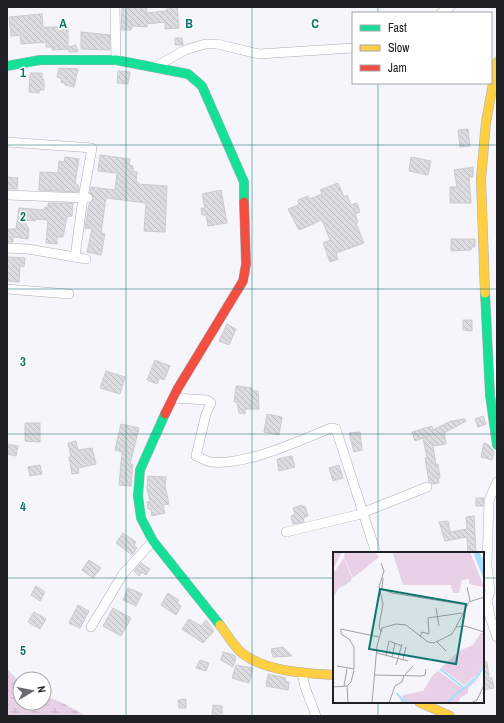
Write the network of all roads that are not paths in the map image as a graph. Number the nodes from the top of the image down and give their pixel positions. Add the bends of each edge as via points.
1 (115, 7) edge
2 (352, 48) edge
3 (116, 60) junction
4 (497, 62) edge
5 (7, 66) edge
6 (155, 67) junction
7 (7, 142) edge
8 (7, 195) edge
9 (86, 198) junction
10 (7, 248) edge
11 (75, 257) junction
12 (86, 259) dead end
13 (7, 289) edge
14 (69, 294) dead end
15 (173, 398) junction
16 (497, 445) edge
17 (497, 482) edge
18 (426, 487) dead end
19 (363, 512) junction
20 (286, 532) dead end
21 (153, 541) junction
22 (376, 552) edge
23 (91, 627) dead end
24 (497, 637) edge
25 (302, 673) junction
26 (333, 675) edge
27 (429, 705) edge
28 (316, 716) edge
29 (450, 716) edge

1 - 3 street
2 - 6 street via 259,54 217,44 205,44 185,50
3 - 5 main road via 40,60
3 - 6 main road
4 - 16 main road via 480,180 486,337
6 - 15 main road via 188,74 202,86 244,182 246,264 243,281
7 - 9 street via 92,148
8 - 9 street
9 - 11 street
10 - 11 street
11 - 12 street
13 - 14 street
15 - 19 street via 207,400 211,403 196,456 210,462 242,460 290,445 331,428 336,429
15 - 21 main road via 140,470 138,496 141,518
17 - 24 street via 489,500 487,558 490,592 487,599
18 - 19 street
19 - 20 street
19 - 22 street
21 - 23 street via 123,574
21 - 25 main road via 243,654 266,665
25 - 26 main road
25 - 28 street
27 - 29 main road

